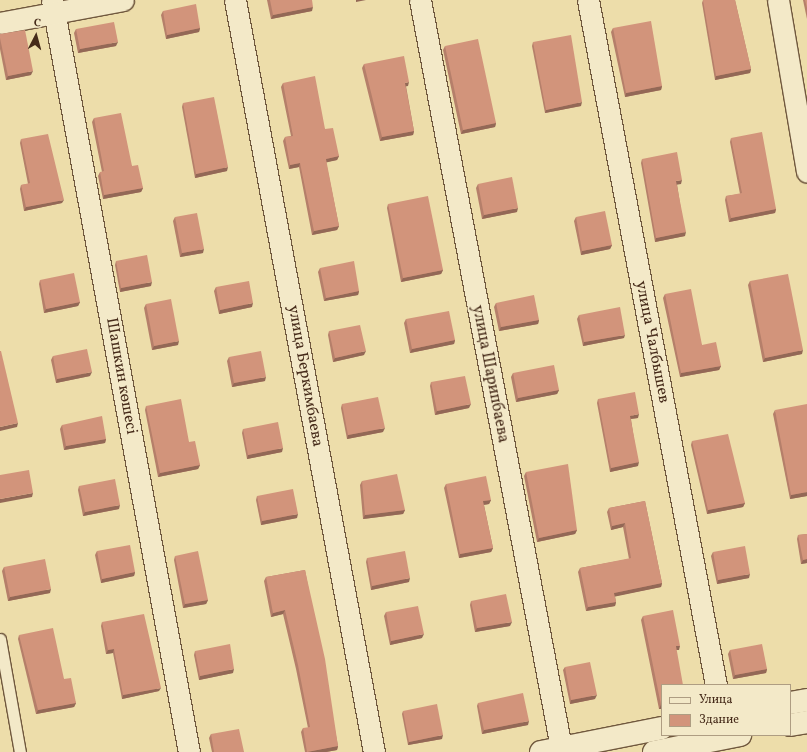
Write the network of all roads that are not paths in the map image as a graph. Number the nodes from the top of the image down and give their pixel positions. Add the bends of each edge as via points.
1 (123, 0) edge
2 (235, 0) edge
3 (420, 0) edge
4 (588, 0) edge
5 (778, 0) edge
6 (53, 6) edge
7 (0, 23) edge
8 (807, 172) edge
9 (0, 639) edge
10 (716, 684) edge
11 (807, 700) edge
12 (791, 703) edge
13 (807, 722) edge
14 (791, 725) edge
15 (661, 728) edge
16 (735, 736) edge
17 (551, 750) edge
18 (20, 752) edge
19 (189, 752) edge
20 (374, 752) edge
21 (654, 752) edge

1 - 6 street
2 - 20 street, улица Беркимбаева
3 - 17 street, улица Шарипбаева
4 - 10 street, улица Чалбышев
5 - 8 street
6 - 7 street
6 - 19 street, Шашкин көшесі
9 - 18 lane
11 - 12 main road
13 - 14 main road
15 - 17 main road
16 - 21 main road

